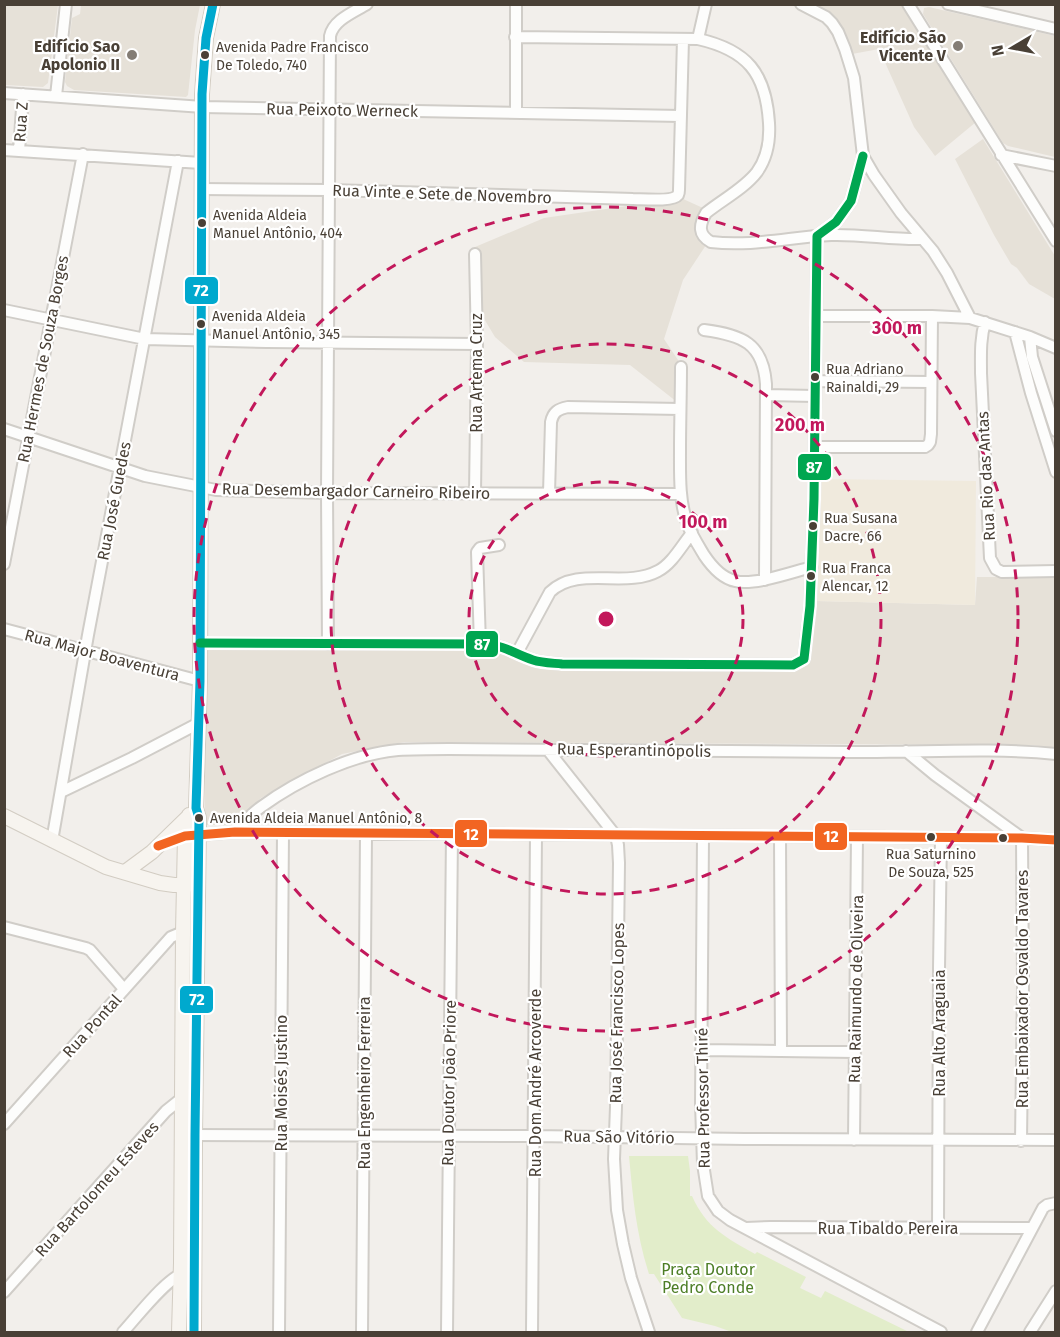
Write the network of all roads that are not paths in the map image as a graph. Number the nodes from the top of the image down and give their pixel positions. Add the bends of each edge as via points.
1 (66, 4) edge
2 (213, 4) edge
3 (367, 4) edge
4 (516, 4) edge
5 (706, 4) edge
6 (801, 4) edge
7 (908, 4) edge
8 (948, 4) edge
9 (1056, 28) edge
10 (515, 37) junction
11 (683, 39) junction
12 (698, 39) junction
13 (4, 93) edge
14 (23, 94) junction
15 (56, 96) junction
16 (202, 107) junction
17 (329, 109) junction
18 (516, 113) junction
19 (681, 116) junction
20 (4, 150) edge
21 (19, 151) junction
22 (83, 154) junction
23 (1001, 155) junction
24 (863, 156) junction
25 (178, 161) junction
26 (201, 163) junction
27 (1056, 166) edge
28 (201, 189) junction
29 (330, 190) junction
30 (818, 236) junction
31 (923, 239) junction
32 (1056, 241) edge
33 (476, 254) dead end
34 (4, 310) edge
35 (818, 316) junction
36 (932, 316) junction
37 (970, 318) junction
38 (51, 320) junction
39 (985, 322) junction
40 (704, 330) dead end
41 (1016, 332) junction
42 (1030, 337) junction
43 (145, 339) junction
44 (201, 340) junction
45 (328, 342) junction
46 (477, 344) junction
47 (1056, 348) edge
48 (681, 367) dead end
49 (815, 381) junction
50 (931, 382) junction
51 (766, 395) junction
52 (815, 396) junction
53 (680, 409) junction
54 (4, 429) edge
55 (1056, 431) edge
56 (28, 437) junction
57 (815, 447) junction
58 (120, 469) junction
59 (1056, 472) edge
60 (201, 488) junction
61 (327, 493) junction
62 (476, 493) junction
63 (549, 493) junction
64 (681, 494) junction
65 (7, 532) edge
66 (692, 533) junction
67 (500, 544) dead end
68 (4, 564) edge
69 (812, 567) junction
70 (1056, 571) edge
71 (765, 580) junction
72 (4, 629) edge
73 (200, 643) junction
74 (328, 644) junction
75 (480, 644) junction
76 (85, 651) junction
77 (517, 653) junction
78 (200, 681) junction
79 (199, 723) junction
80 (547, 749) junction
81 (906, 751) junction
82 (1056, 754) edge
83 (61, 792) junction
84 (193, 811) junction
85 (4, 816) edge
86 (235, 832) junction
87 (283, 833) junction
88 (366, 834) junction
89 (452, 834) junction
90 (536, 834) junction
91 (192, 836) junction
92 (616, 836) junction
93 (780, 836) junction
94 (703, 837) junction
95 (857, 837) junction
96 (941, 838) junction
97 (1022, 838) junction
98 (1056, 840) edge
99 (52, 841) junction
100 (155, 849) junction
101 (124, 872) junction
102 (160, 883) junction
103 (191, 884) junction
104 (4, 927) edge
105 (183, 932) junction
106 (124, 990) junction
107 (701, 1050) junction
108 (781, 1051) junction
109 (855, 1052) junction
110 (188, 1098) junction
111 (4, 1124) edge
112 (188, 1135) junction
113 (280, 1135) junction
114 (364, 1136) junction
115 (448, 1136) junction
116 (534, 1137) junction
117 (614, 1137) junction
118 (701, 1139) junction
119 (854, 1140) junction
120 (939, 1140) junction
121 (1056, 1140) edge
122 (1021, 1141) junction
123 (1056, 1203) edge
124 (745, 1228) junction
125 (938, 1228) junction
126 (1032, 1228) junction
127 (187, 1273) junction
128 (1056, 1291) edge
129 (4, 1292) edge
130 (123, 1332) edge
131 (179, 1332) edge
132 (194, 1332) edge
133 (279, 1332) edge
134 (362, 1332) edge
135 (447, 1332) edge
136 (532, 1332) edge
137 (649, 1332) edge
138 (941, 1332) edge
139 (977, 1332) edge
140 (1030, 1332) edge

1 - 15 street
2 - 16 street via 206,38
3 - 17 street via 331,30
4 - 10 street
5 - 12 street
6 - 24 street via 832,22 845,49 854,78
7 - 23 street
8 - 9 street
10 - 11 street
10 - 18 street
11 - 12 street
11 - 19 street
12 - 30 street via 731,50 757,73 765,89 770,128 769,143 757,172 706,213 701,233 705,239 720,243
13 - 14 street, Rua Peixoto Werneck
14 - 15 street, Rua Peixoto Werneck
14 - 21 street, Rua Z
15 - 16 street, Rua Peixoto Werneck
16 - 17 street, Rua Peixoto Werneck
16 - 26 street
17 - 18 street, Rua Peixoto Werneck
17 - 29 street
18 - 19 street, Rua Peixoto Werneck
19 - 29 street, Rua Vinte e Sete de Novembro via 680,190 668,199
20 - 21 street
21 - 22 street
22 - 25 street
22 - 38 street, Rua Hermes de Souza Borges
23 - 27 street
23 - 32 street
24 - 30 street via 851,201 836,222
24 - 31 street
25 - 26 street
25 - 43 street, Rua José Guedes
26 - 28 street
28 - 29 street, Rua Vinte e Sete de Novembro
28 - 44 street
29 - 45 street
30 - 31 street
30 - 35 street
31 - 37 street via 947,273
33 - 46 street, Rua Artema Cruz
34 - 38 street
35 - 36 street
35 - 49 street
36 - 37 street
36 - 50 street
37 - 39 street
38 - 43 street
38 - 56 street, Rua Hermes de Souza Borges
39 - 41 street
39 - 70 street, Rua Rio das Antas via 981,373 990,558 1002,572
40 - 51 street via 736,336 750,344 762,359
41 - 42 street
41 - 59 street via 1030,393
42 - 47 street
42 - 55 street via 1032,357
43 - 44 street
43 - 58 street, Rua José Guedes
44 - 45 street
44 - 60 street
45 - 46 street
45 - 61 street
46 - 62 street, Rua Artema Cruz
48 - 53 street
49 - 50 street
49 - 52 street
50 - 57 street via 930,442 925,447
51 - 52 street
51 - 71 street
52 - 57 street
53 - 63 street via 568,407 557,411 551,422
53 - 64 street
54 - 56 street, Rua Desembargador Carneiro Ribeiro
56 - 58 street, Rua Desembargador Carneiro Ribeiro
56 - 65 street, Rua Hermes de Souza Borges
57 - 69 street
58 - 60 street, Rua Desembargador Carneiro Ribeiro
58 - 76 street, Rua José Guedes
60 - 61 street, Rua Desembargador Carneiro Ribeiro
60 - 73 street
61 - 62 street, Rua Desembargador Carneiro Ribeiro
61 - 74 street
62 - 63 street, Rua Desembargador Carneiro Ribeiro
63 - 64 street, Rua Desembargador Carneiro Ribeiro
64 - 66 street
65 - 68 street, Rua Hermes de Souza Borges
66 - 71 street via 708,561 726,578 745,583
66 - 77 street via 657,572 639,577 568,580 555,587
67 - 75 street via 477,552
69 - 71 street
69 - 77 street via 805,655 793,665 562,664 539,662
72 - 76 street, Rua Major Boaventura
73 - 74 street
73 - 78 street
74 - 75 street
75 - 77 street via 497,645
76 - 78 street, Rua Major Boaventura
76 - 83 street, Rua José Guedes
78 - 79 street
79 - 83 street
79 - 84 street
80 - 81 street, Rua Esperantinópolis
80 - 86 street, Rua Esperantinópolis via 428,749 374,754 327,770 291,789 261,807
80 - 92 street
81 - 82 street, Rua Esperantinópolis
81 - 97 street
83 - 99 street, Rua José Guedes
84 - 91 street via 199,818
84 - 100 street
85 - 99 street
86 - 87 street
86 - 91 street
87 - 88 street
87 - 113 street, Rua Moisés Justino
88 - 89 street
88 - 114 street, Rua Engenheiro Ferreira
89 - 90 street
89 - 115 street, Rua Doutor João Priore
90 - 92 street
90 - 116 street, Rua Dom André Arcoverde
91 - 100 street
91 - 103 street
92 - 94 street
92 - 117 street, Rua José Francisco Lopes via 620,863
93 - 94 street
93 - 95 street
93 - 108 street
94 - 107 street, Rua Professor Thiré
95 - 96 street
95 - 109 street, Rua Raimundo de Oliveira
96 - 97 street
96 - 120 street, Rua Alto Araguaia
97 - 98 street
97 - 122 street, Rua Embaixador Osvaldo Tavares
99 - 101 street via 100,865
100 - 101 street
100 - 102 street via 150,866
101 - 102 street
102 - 103 street
103 - 105 street
103 - 110 street
104 - 106 street via 90,950
105 - 106 street, Rua Pontal via 171,937
105 - 110 street
106 - 111 street, Rua Pontal
107 - 108 street
107 - 118 street, Rua Professor Thiré
108 - 109 street
109 - 119 street, Rua Raimundo de Oliveira
110 - 112 street
110 - 129 street, Rua Bartolomeu Esteves via 166,1111
112 - 113 street, Rua São Vitório
112 - 127 street
113 - 114 street, Rua São Vitório
113 - 133 street, Rua Moisés Justino
114 - 115 street, Rua São Vitório
114 - 134 street, Rua Engenheiro Ferreira
115 - 116 street, Rua São Vitório
115 - 135 street, Rua Doutor João Priore
116 - 117 street, Rua São Vitório
116 - 136 street, Rua Dom André Arcoverde
117 - 118 street, Rua São Vitório
117 - 137 street, Rua José Francisco Lopes via 620,1228
118 - 119 street, Rua São Vitório
118 - 124 street, Rua Professor Thiré via 708,1196 718,1211
119 - 120 street, Rua São Vitório
120 - 122 street, Rua São Vitório
120 - 125 street, Rua Alto Araguaia
121 - 122 street, Rua São Vitório
123 - 126 street via 1043,1208
124 - 125 street, Rua Tibaldo Pereira
124 - 138 street, Rua Professor Thiré
125 - 126 street, Rua Tibaldo Pereira
126 - 139 street
127 - 130 street via 166,1285
127 - 131 street
127 - 132 street
128 - 140 street

